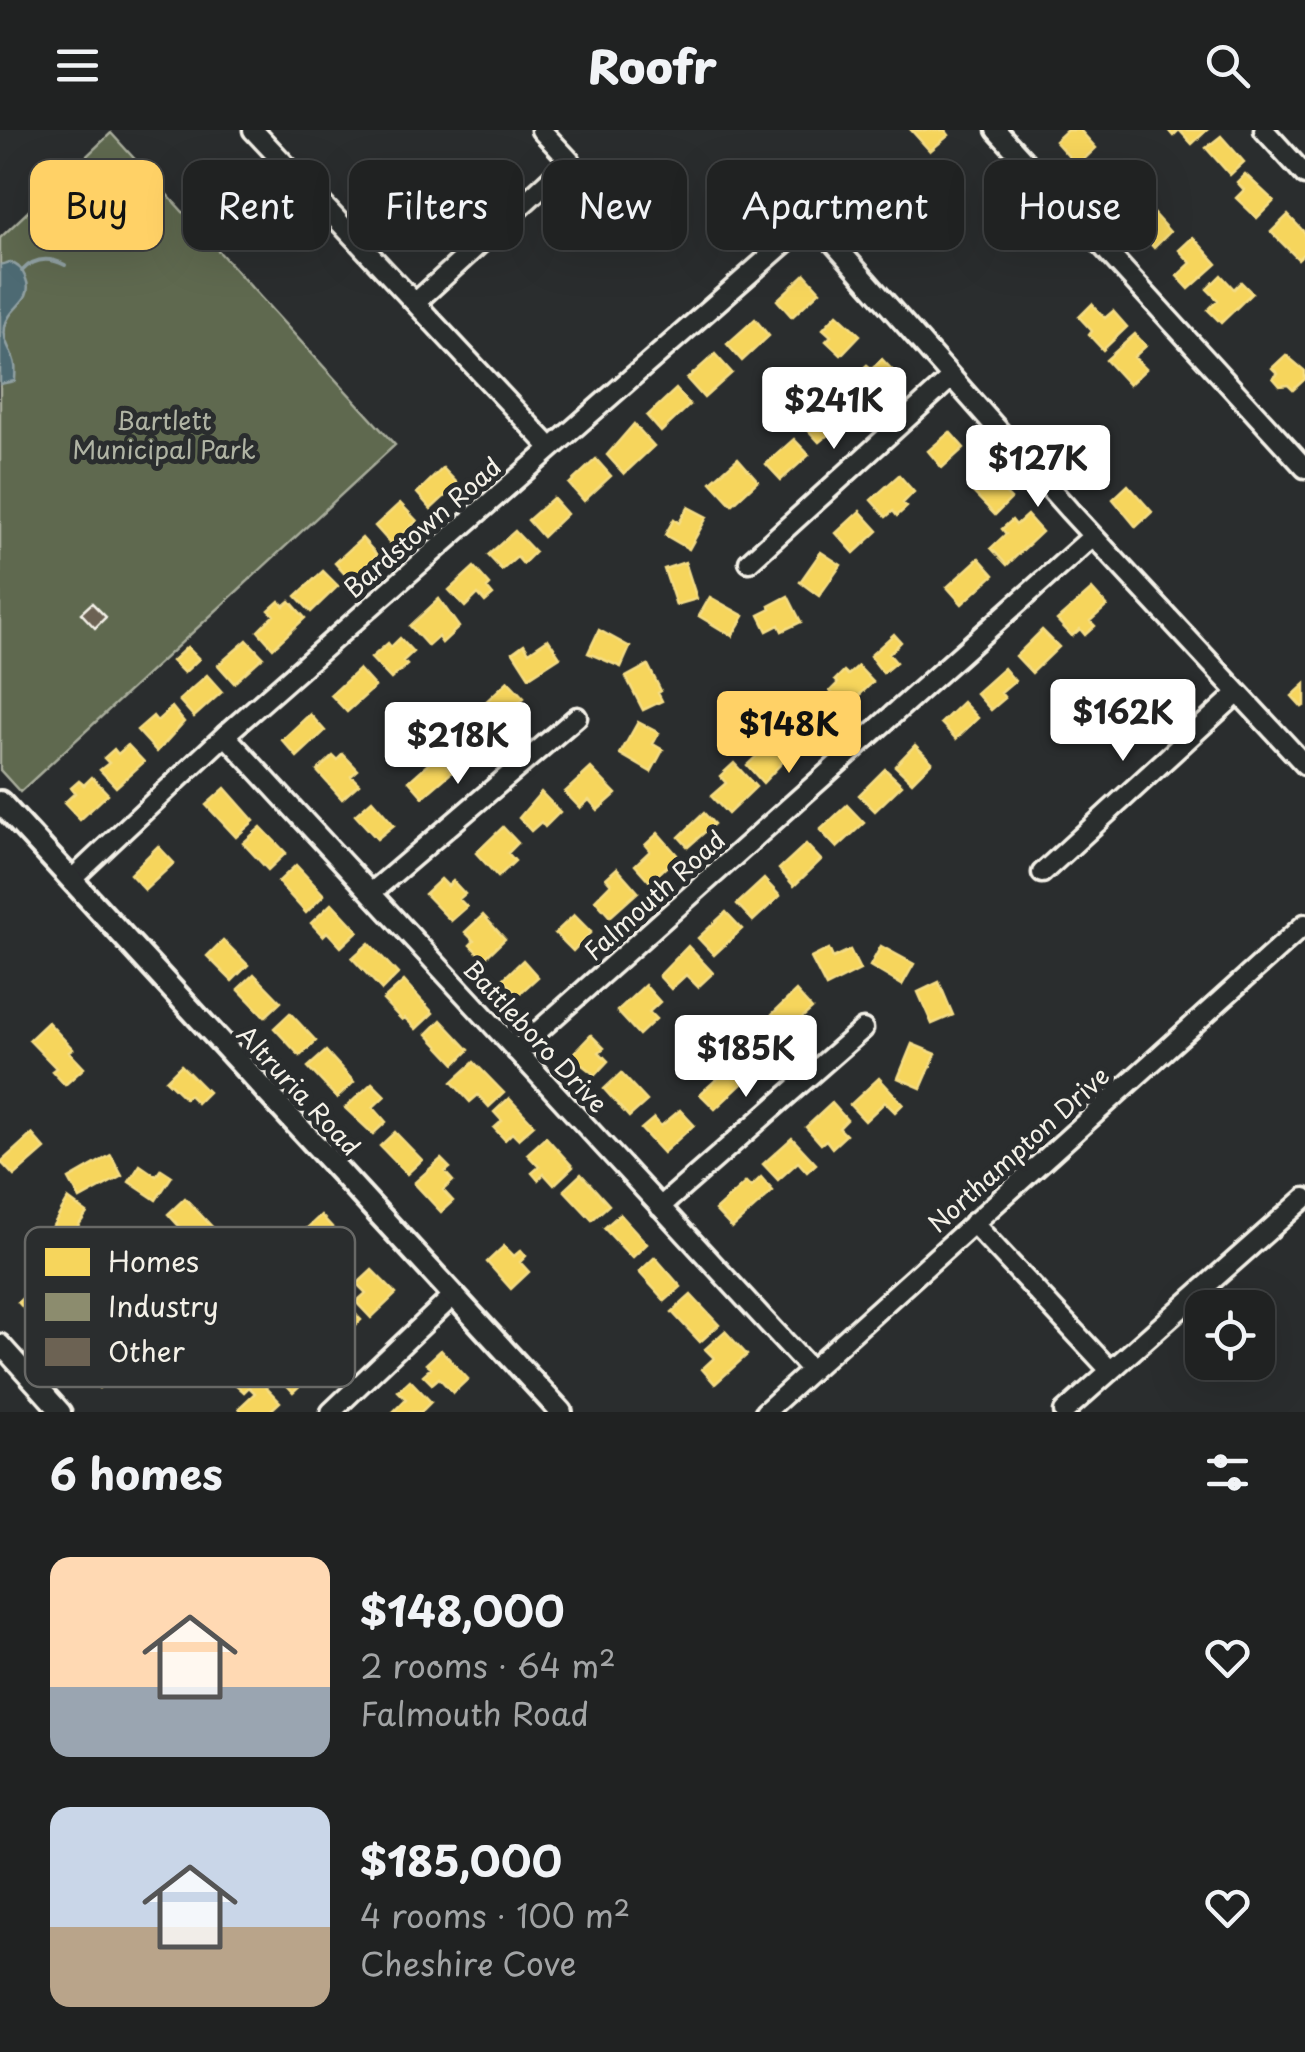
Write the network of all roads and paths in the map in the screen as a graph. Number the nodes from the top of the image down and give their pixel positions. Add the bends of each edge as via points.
1 (253, 130) edge
2 (541, 130) edge
3 (996, 130) edge
4 (1264, 130) edge
5 (1305, 174) edge
6 (415, 303) junction
7 (951, 378) junction
8 (550, 447) junction
9 (1305, 468) edge
10 (1092, 536) junction
11 (749, 562) dead end
12 (1238, 693) junction
13 (576, 716) dead end
14 (225, 734) junction
15 (1305, 765) edge
16 (0, 802) edge
17 (1042, 873) dead end
18 (72, 880) junction
19 (371, 893) junction
20 (1305, 924) edge
21 (864, 1029) dead end
22 (516, 1051) junction
23 (1305, 1198) edge
24 (660, 1207) junction
25 (973, 1224) junction
26 (454, 1295) junction
27 (0, 1344) edge
28 (811, 1370) junction
29 (1110, 1370) junction
30 (25, 1372) edge
31 (39, 1387) edge
32 (61, 1412) edge
33 (330, 1412) edge
34 (562, 1412) edge
35 (765, 1412) edge
36 (1064, 1412) edge

1 - 6 street
2 - 6 street via 570,161
3 - 9 street
4 - 5 street
6 - 8 street
7 - 8 street, Bardstown Road via 812,218
7 - 10 street
7 - 11 street
8 - 14 street, Bardstown Road
10 - 12 street
10 - 22 street, Falmouth Road
12 - 15 street
12 - 17 street
13 - 19 street
14 - 18 street, Bardstown Road
14 - 19 street, Battleboro Drive
16 - 18 street, Altruria Road
18 - 26 street, Altruria Road
19 - 22 street, Battleboro Drive
20 - 25 street, Northampton Drive
21 - 24 street
22 - 24 street, Battleboro Drive
23 - 29 street
24 - 28 street, Battleboro Drive
25 - 28 street, Northampton Drive
25 - 29 street
26 - 33 street
26 - 34 street, Altruria Road
27 - 30 street
28 - 35 street, Northampton Drive
29 - 36 street
31 - 32 street

